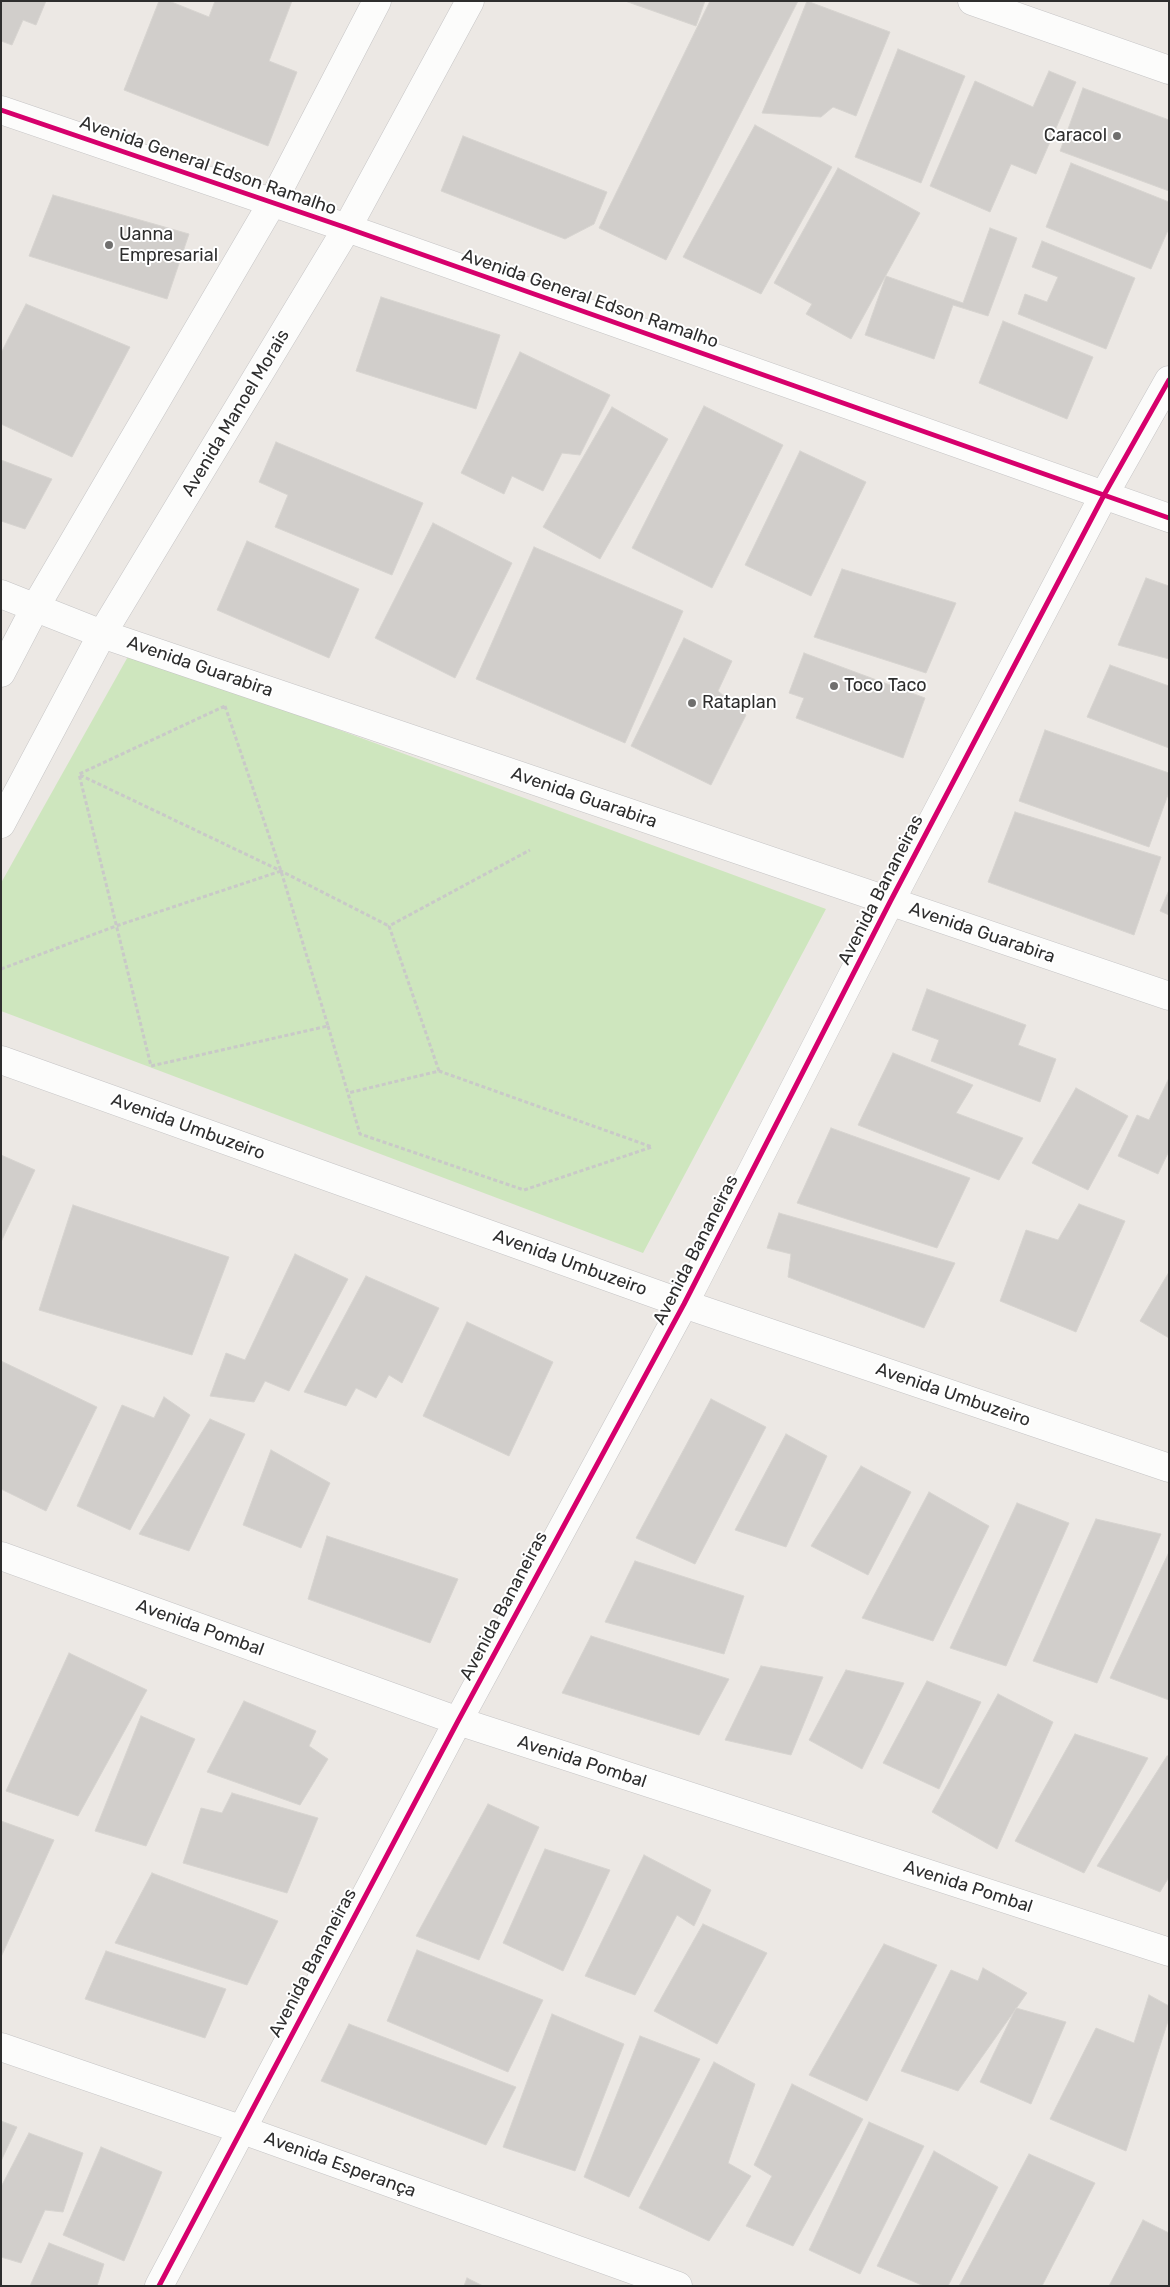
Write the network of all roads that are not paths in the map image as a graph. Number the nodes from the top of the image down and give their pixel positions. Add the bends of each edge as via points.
1 (377, 1) edge
2 (470, 1) edge
3 (972, 1) edge
4 (1169, 70) edge
5 (1, 110) edge
6 (272, 203) junction
7 (347, 228) junction
8 (1169, 380) edge
9 (1104, 496) junction
10 (1169, 518) edge
11 (1, 594) edge
12 (36, 606) junction
13 (102, 634) junction
14 (1, 672) edge
15 (1, 824) edge
16 (890, 902) junction
17 (1169, 996) edge
18 (1, 1060) edge
19 (684, 1304) junction
20 (1169, 1468) edge
21 (1, 1556) edge
22 (458, 1721) junction
23 (1169, 1952) edge
24 (1, 2047) edge
25 (240, 2129) junction
26 (159, 2286) edge
27 (678, 2286) edge

1 - 6 street
2 - 7 street, Avenida Manoel Morais
3 - 4 street
5 - 6 street, Avenida General Edson Ramalho
6 - 7 street, Avenida General Edson Ramalho
6 - 12 street
7 - 9 street, Avenida General Edson Ramalho
7 - 13 street, Avenida Manoel Morais
8 - 9 street, Avenida Bananeiras
9 - 10 street, Avenida General Edson Ramalho
9 - 16 street, Avenida Bananeiras
11 - 12 street, Avenida Guarabira
12 - 13 street, Avenida Guarabira
12 - 14 street
13 - 15 street, Avenida Manoel Morais
13 - 16 street, Avenida Guarabira
16 - 17 street, Avenida Guarabira
16 - 19 street, Avenida Bananeiras
18 - 19 street, Avenida Umbuzeiro
19 - 20 street, Avenida Umbuzeiro
19 - 22 street, Avenida Bananeiras
21 - 22 street, Avenida Pombal
22 - 23 street, Avenida Pombal
22 - 25 street, Avenida Bananeiras
24 - 25 street, Avenida Esperança
25 - 26 street, Avenida Bananeiras
25 - 27 street, Avenida Esperança

